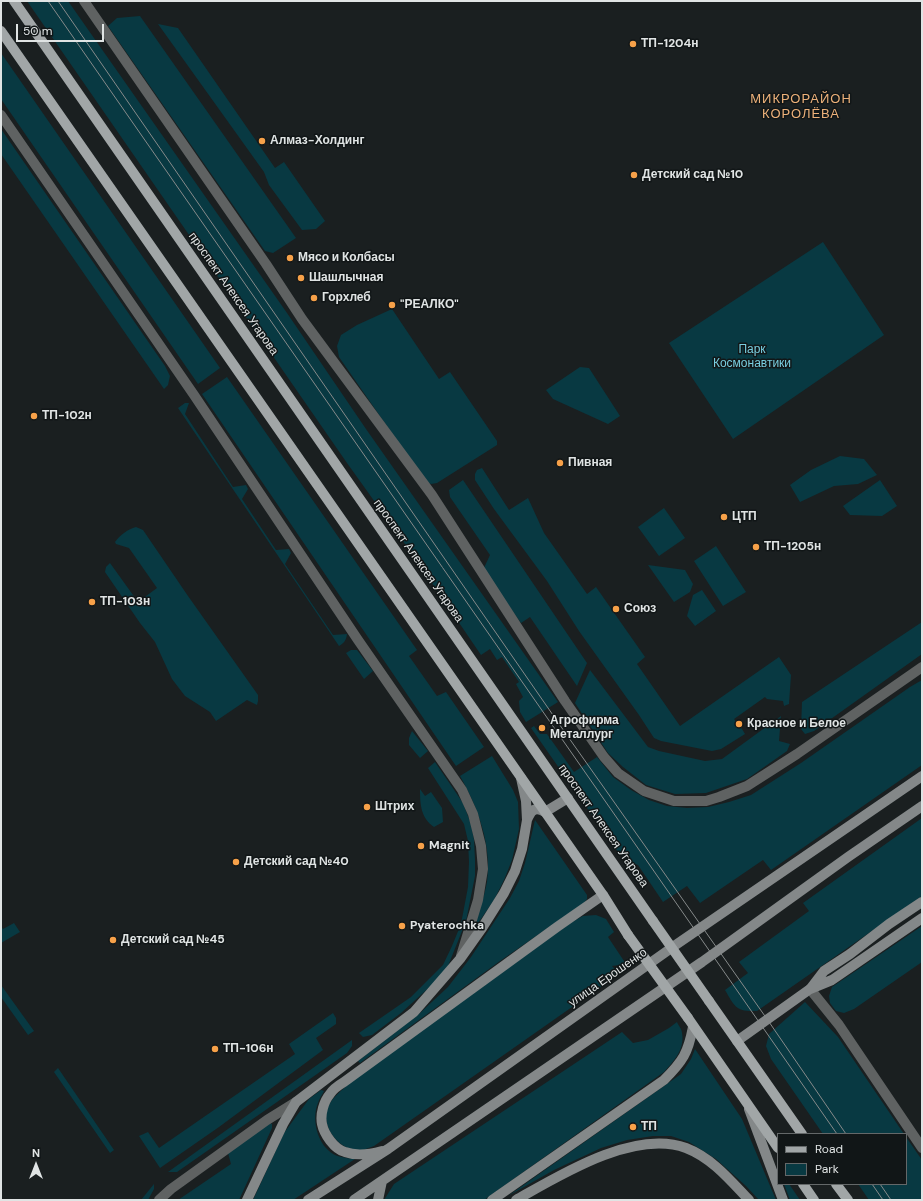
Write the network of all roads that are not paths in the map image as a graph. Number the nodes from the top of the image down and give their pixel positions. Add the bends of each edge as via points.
1 (14, 1) edge
2 (84, 1) edge
3 (1, 31) edge
4 (1, 115) edge
5 (920, 669) edge
6 (922, 776) edge
7 (521, 778) junction
8 (568, 798) junction
9 (922, 806) edge
10 (545, 812) junction
11 (527, 820) junction
12 (603, 895) junction
13 (922, 902) edge
14 (922, 918) edge
15 (460, 960) junction
16 (810, 989) junction
17 (693, 1027) junction
18 (737, 1041) junction
19 (745, 1100) junction
20 (296, 1102) junction
21 (801, 1133) edge
22 (777, 1147) edge
23 (922, 1148) edge
24 (388, 1149) junction
25 (382, 1181) junction
26 (777, 1184) edge
27 (777, 1185) edge
28 (804, 1185) edge
29 (837, 1185) edge
30 (159, 1200) edge
31 (247, 1200) edge
32 (308, 1200) edge
33 (354, 1200) edge
34 (378, 1200) edge
35 (492, 1200) edge
36 (516, 1200) edge
37 (749, 1200) edge
38 (783, 1200) edge
39 (814, 1200) edge
40 (848, 1200) edge

1 - 8 main road, проспект Алексея Угарова
2 - 5 street via 302,318 432,495 565,701 618,773 644,792 674,801 706,801 720,797 747,786
3 - 7 main road
4 - 15 street via 462,790 473,814 481,846 483,869 478,900
6 - 24 main road, улица Ерошенко via 677,944
7 - 10 main road
7 - 11 main road
8 - 10 main road
8 - 18 main road, проспект Алексея Угарова, bridge
9 - 25 main road via 702,962
10 - 11 main road via 533,810
10 - 12 main road
11 - 15 main road via 515,871 497,905
12 - 17 main road, bridge
12 - 24 main road via 329,1094 322,1109 322,1123 334,1145 344,1152 358,1154
13 - 16 main road via 824,971
14 - 16 main road via 832,980
15 - 20 main road via 414,1012
16 - 18 main road
16 - 23 street via 839,1025
17 - 19 main road
17 - 35 main road via 686,1054 664,1080
18 - 21 main road, проспект Алексея Угарова
19 - 22 main road
19 - 26 main road
20 - 30 street via 267,1120
20 - 31 main road via 272,1145
24 - 32 main road, улица Ерошенко
25 - 33 main road
25 - 34 main road
27 - 38 main road
28 - 39 main road
29 - 40 main road
36 - 37 main road via 562,1174 606,1154 651,1143 685,1148 703,1157 720,1170

